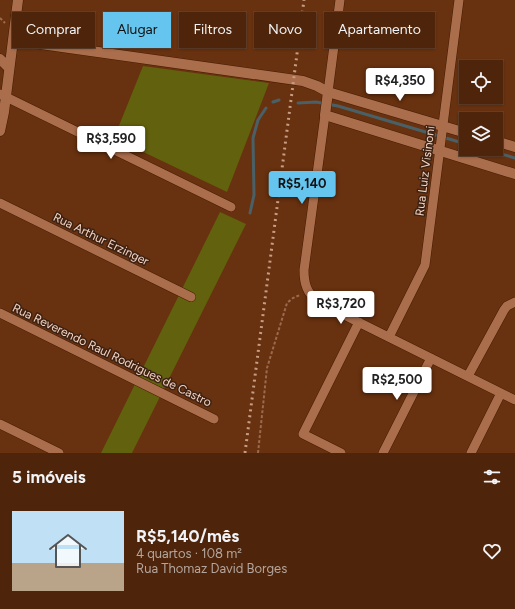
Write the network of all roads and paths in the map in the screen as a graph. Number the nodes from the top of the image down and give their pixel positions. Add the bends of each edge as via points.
1 (18, 0) edge
2 (340, 0) edge
3 (459, 0) edge
4 (16, 12) edge
5 (12, 47) edge
6 (70, 48) edge
7 (0, 59) edge
8 (9, 68) junction
9 (328, 92) junction
10 (3, 95) edge
11 (325, 115) junction
12 (443, 126) junction
13 (0, 130) edge
14 (459, 131) edge
15 (503, 144) edge
16 (515, 147) edge
17 (440, 151) junction
18 (515, 174) edge
19 (0, 203) edge
20 (231, 207) dead end
21 (308, 292) junction
22 (191, 297) dead end
23 (515, 302) edge
24 (0, 314) edge
25 (359, 322) junction
26 (389, 337) junction
27 (431, 358) junction
28 (468, 376) junction
29 (501, 393) junction
30 (515, 400) edge
31 (214, 419) dead end
32 (0, 424) edge
33 (59, 453) edge
34 (258, 453) edge
35 (341, 453) edge
36 (383, 453) edge
37 (471, 453) edge

1 - 4 street
2 - 9 street
3 - 12 street, Rua Luiz Visinoni
5 - 8 street
6 - 9 street via 293,79
7 - 8 street
8 - 10 street
9 - 11 street
9 - 12 street
10 - 13 street
10 - 20 street
11 - 17 street
11 - 21 street via 304,270
12 - 14 street
12 - 17 street, Rua Luiz Visinoni
15 - 16 street
17 - 18 street
17 - 26 street, Rua Luiz Visinoni via 425,265
19 - 22 street, Rua Arthur Erzinger
21 - 25 street via 318,302
21 - 34 path via 287,303 284,312 267,368
23 - 28 street via 504,310
24 - 31 street, Rua Reverendo Raul Rodrigues de Castro
25 - 26 street
25 - 35 street via 303,434
26 - 27 street
27 - 28 street
27 - 36 street
28 - 29 street
29 - 30 street
29 - 37 street
32 - 33 street

